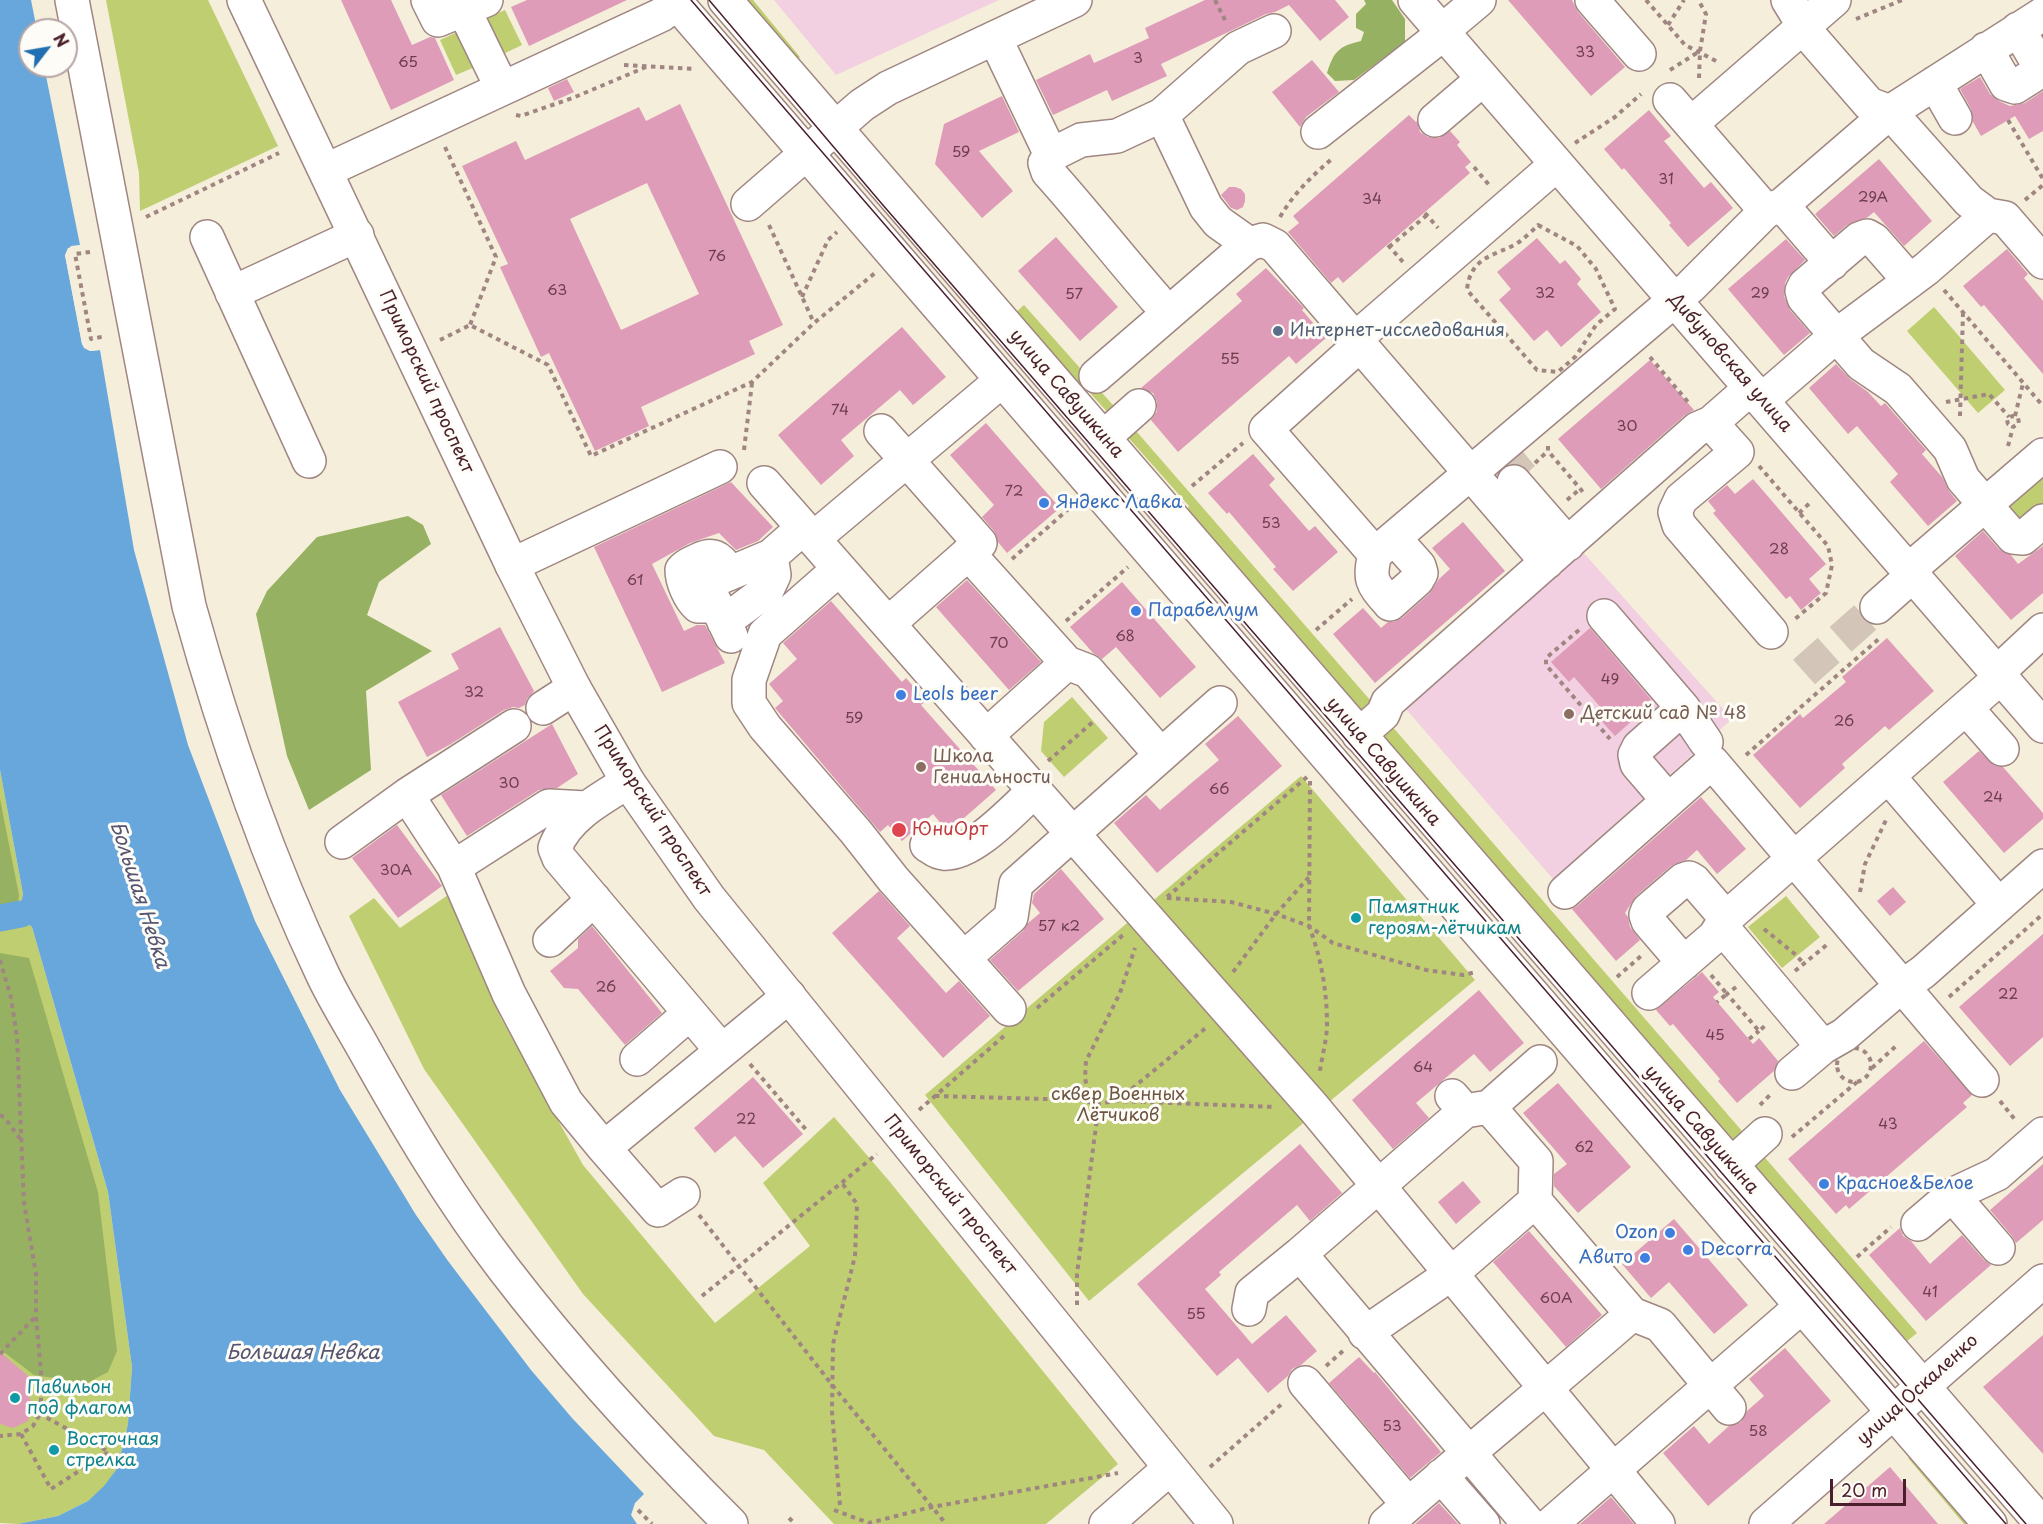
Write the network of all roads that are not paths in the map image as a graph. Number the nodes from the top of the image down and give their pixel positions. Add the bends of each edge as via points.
1 (72, 0) edge
2 (244, 0) edge
3 (428, 0) edge
4 (725, 0) edge
5 (1075, 0) edge
6 (1415, 0) edge
7 (1479, 0) edge
8 (1592, 0) edge
9 (1834, 0) edge
10 (676, 1) edge
11 (475, 5) edge
12 (1796, 13) edge
13 (2030, 21) edge
14 (1274, 31) dead end
15 (1443, 32) junction
16 (995, 38) junction
17 (1986, 50) junction
18 (1639, 54) dead end
19 (1483, 79) junction
20 (1935, 83) junction
21 (502, 88) junction
22 (1890, 112) junction
23 (1162, 115) junction
24 (1955, 118) dead end
25 (1436, 120) dead end
26 (836, 128) junction
27 (1329, 142) road end
28 (807, 153) junction
29 (1051, 155) junction
30 (1564, 155) junction
31 (327, 170) junction
32 (752, 200) road end
33 (1774, 208) junction
34 (1988, 215) junction
35 (357, 235) junction
36 (207, 237) dead end
37 (1249, 244) junction
38 (1832, 262) junction
39 (2043, 262) edge
40 (1918, 275) junction
41 (232, 293) junction
42 (1156, 299) dead end
43 (1675, 300) junction
44 (1836, 336) junction
45 (1358, 342) junction
46 (1096, 376) dead end
47 (1001, 381) junction
48 (1757, 394) junction
49 (1139, 406) dead end
50 (1702, 415) junction
51 (881, 431) dead end
52 (1103, 438) junction
53 (2043, 455) edge
54 (907, 460) junction
55 (309, 461) dead end
56 (732, 462) road end
57 (1523, 471) tunnel mouth
58 (1471, 473) junction
59 (764, 483) dead end
60 (1985, 505) junction
61 (2043, 521) edge
62 (808, 533) junction
63 (968, 553) junction
64 (1557, 553) junction
65 (771, 556) junction
66 (512, 565) junction
67 (839, 569) junction
68 (1911, 573) junction
69 (1604, 616) road end
70 (1883, 618) tunnel mouth
71 (888, 624) junction
72 (2043, 630) edge
73 (1771, 632) road end
74 (1067, 663) junction
75 (1999, 675) junction
76 (574, 688) junction
77 (1220, 703) dead end
78 (543, 708) dead end
79 (1683, 708) junction
80 (1966, 708) junction
81 (514, 726) dead end
82 (2043, 726) edge
83 (1359, 735) junction
84 (986, 736) junction
85 (1706, 742) dead end
86 (2002, 749) dead end
87 (1161, 755) junction
88 (1893, 781) junction
89 (628, 782) junction
90 (1030, 786) junction
91 (407, 795) junction
92 (1668, 800) junction
93 (586, 808) junction
94 (1072, 833) junction
95 (342, 842) dead end
96 (927, 845) dead end
97 (1794, 858) junction
98 (2043, 866) edge
99 (454, 867) junction
100 (1565, 892) dead end
101 (594, 899) junction
102 (1999, 904) junction
103 (1735, 922) junction
104 (550, 939) dead end
105 (964, 958) junction
106 (1684, 963) junction
107 (1902, 986) junction
108 (1649, 993) dead end
109 (789, 996) junction
110 (1009, 1009) dead end
111 (690, 1013) junction
112 (727, 1047) junction
113 (1823, 1047) junction
114 (637, 1059) dead end
115 (1540, 1062) dead end
116 (1792, 1073) road end
117 (1982, 1080) road end
118 (1468, 1104) junction
119 (1769, 1128) road end
120 (2038, 1138) edge
121 (604, 1148) junction
122 (1731, 1165) junction
123 (1379, 1186) junction
124 (683, 1194) road end
125 (1952, 1195) junction
126 (1534, 1201) junction
127 (1918, 1224) road end
128 (1998, 1248) dead end
129 (1300, 1254) junction
130 (1451, 1274) junction
131 (2040, 1290) edge
132 (1802, 1306) junction
133 (1249, 1309) dead end
134 (1632, 1314) junction
135 (1365, 1333) junction
136 (1305, 1383) road end
137 (1922, 1387) junction
138 (1546, 1389) junction
139 (1720, 1396) junction
140 (1894, 1412) junction
141 (1468, 1453) junction
142 (1170, 1468) junction
143 (1613, 1470) junction
144 (1441, 1476) junction
145 (2038, 1509) edge
146 (1397, 1514) edge
147 (731, 1524) edge
148 (1106, 1524) edge
149 (1216, 1524) edge
150 (1483, 1524) edge
151 (1529, 1524) edge
152 (1551, 1524) edge
153 (1658, 1524) edge
154 (1766, 1524) edge
155 (1990, 1524) edge

1 - 147 main road via 189,606 210,682 271,857 323,974 389,1093 502,1267 640,1431
2 - 31 main road, Приморский проспект
3 - 11 main road via 438,21
4 - 26 main road, улица Савушкина
5 - 16 main road
6 - 15 main road, Дибуновская улица
7 - 15 main road
8 - 18 main road
9 - 12 main road
10 - 21 main road via 661,15
10 - 28 main road
11 - 21 main road
12 - 22 main road via 1810,36 1869,104
12 - 33 main road via 1744,77 1675,100
13 - 17 main road
13 - 17 main road via 2039,65 2037,74 2015,87 2006,84
14 - 23 main road via 1238,48
15 - 19 main road, Дибуновская улица
15 - 27 main road
16 - 26 main road via 888,88
16 - 29 main road
17 - 20 main road
19 - 25 main road
19 - 30 main road, Дибуновская улица
20 - 22 main road
20 - 24 main road
21 - 31 main road
22 - 33 main road
22 - 34 main road via 1970,201
23 - 29 main road via 1117,136 1081,140
23 - 37 main road via 1206,207 1218,222
26 - 28 main road
26 - 52 main road, улица Савушкина
28 - 32 main road
28 - 47 main road
29 - 42 main road via 1044,163 1048,172
30 - 43 main road, Дибуновская улица
30 - 45 main road via 1362,333
31 - 35 main road, Приморский проспект
33 - 38 main road
33 - 43 main road
34 - 39 main road via 2005,218
34 - 40 main road
35 - 41 main road
35 - 66 main road, Приморский проспект
36 - 41 main road
37 - 45 main road via 1263,240 1275,246
37 - 46 main road
38 - 40 main road via 1867,236
38 - 44 main road via 1802,291
40 - 44 main road
41 - 55 main road
43 - 48 main road, Дибуновская улица
43 - 58 main road
44 - 48 main road
44 - 60 main road via 1861,364 1898,389 1950,449 1963,479
45 - 58 main road
45 - 58 main road via 1354,350 1266,429 1381,557
47 - 54 main road
47 - 132 main road
48 - 50 main road
48 - 68 main road, Дибуновская улица
49 - 52 main road
50 - 64 main road via 1698,429
50 - 73 main road via 1737,452 1681,499 1675,512 1679,525
51 - 54 main road
52 - 83 main road, улица Савушкина
53 - 60 main road
54 - 62 main road
54 - 63 main road via 980,543
56 - 66 main road
57 - 64 main road
58 - 64 main road
59 - 62 main road
60 - 61 main road via 2013,537 2023,538
60 - 68 main road
62 - 65 main road
62 - 67 main road
63 - 71 main road
63 - 74 main road
64 - 83 main road via 1388,702 1383,714
65 - 65 main road via 774,575 767,590 723,620 710,585 730,572
66 - 76 main road, Приморский проспект
67 - 71 main road
67 - 105 main road via 765,634 749,680 749,703 893,879
68 - 70 main road
68 - 75 main road, Дибуновская улица
69 - 79 main road
71 - 84 main road via 924,682
72 - 75 main road
74 - 84 main road
74 - 87 main road via 1088,671
75 - 80 main road
75 - 82 main road, Дибуновская улица
76 - 78 main road
76 - 89 main road, Приморский проспект
77 - 87 main road
79 - 85 main road
79 - 92 main road via 1635,755 1638,765
80 - 86 main road
80 - 88 main road
81 - 91 main road
83 - 122 main road, улица Савушкина
84 - 90 main road
87 - 94 main road
88 - 97 main road
88 - 102 main road
89 - 93 main road
89 - 109 main road, Приморский проспект via 709,898
90 - 94 main road
90 - 96 main road via 974,845 955,853 940,853
91 - 95 main road
91 - 99 main road
92 - 97 main road via 1712,762
92 - 100 main road
93 - 99 main road via 549,806
93 - 101 main road via 555,848
94 - 105 main road via 1016,884 1011,917
94 - 123 main road via 1102,866 1156,907 1222,1003
97 - 103 main road
97 - 107 main road
98 - 102 main road
99 - 121 main road via 509,994 566,1102
101 - 104 main road
101 - 111 main road
102 - 107 main road
103 - 106 main road
103 - 106 main road via 1694,881 1683,880 1646,915
103 - 113 main road via 1774,989
105 - 110 main road
106 - 108 main road
107 - 113 main road via 1844,1035
107 - 117 main road
109 - 112 main road
109 - 142 main road, Приморский проспект
111 - 112 main road
111 - 114 main road
112 - 121 main road
113 - 116 main road
115 - 118 main road
118 - 123 main road
118 - 126 main road via 1536,1161
119 - 122 main road
120 - 125 main road via 1998,1174
121 - 124 main road via 658,1210
122 - 137 main road, улица Савушкина
123 - 129 main road
123 - 130 main road via 1420,1254
125 - 127 main road
125 - 128 main road
126 - 130 main road
126 - 134 main road
129 - 133 main road via 1252,1293
129 - 135 main road
130 - 135 main road
130 - 138 main road
131 - 137 main road, улица Оскаленко
132 - 139 main road
132 - 140 main road
134 - 138 main road
134 - 139 main road via 1660,1325
135 - 141 main road
136 - 146 main road
137 - 140 main road, улица Оскаленко
137 - 145 main road, улица Савушкина
138 - 141 main road
138 - 143 main road
139 - 143 main road
140 - 154 main road, улица Оскаленко
140 - 155 main road
141 - 144 main road
141 - 151 main road
142 - 148 main road
142 - 149 main road, Приморский проспект
143 - 152 main road
143 - 153 main road
144 - 146 main road
144 - 150 main road

